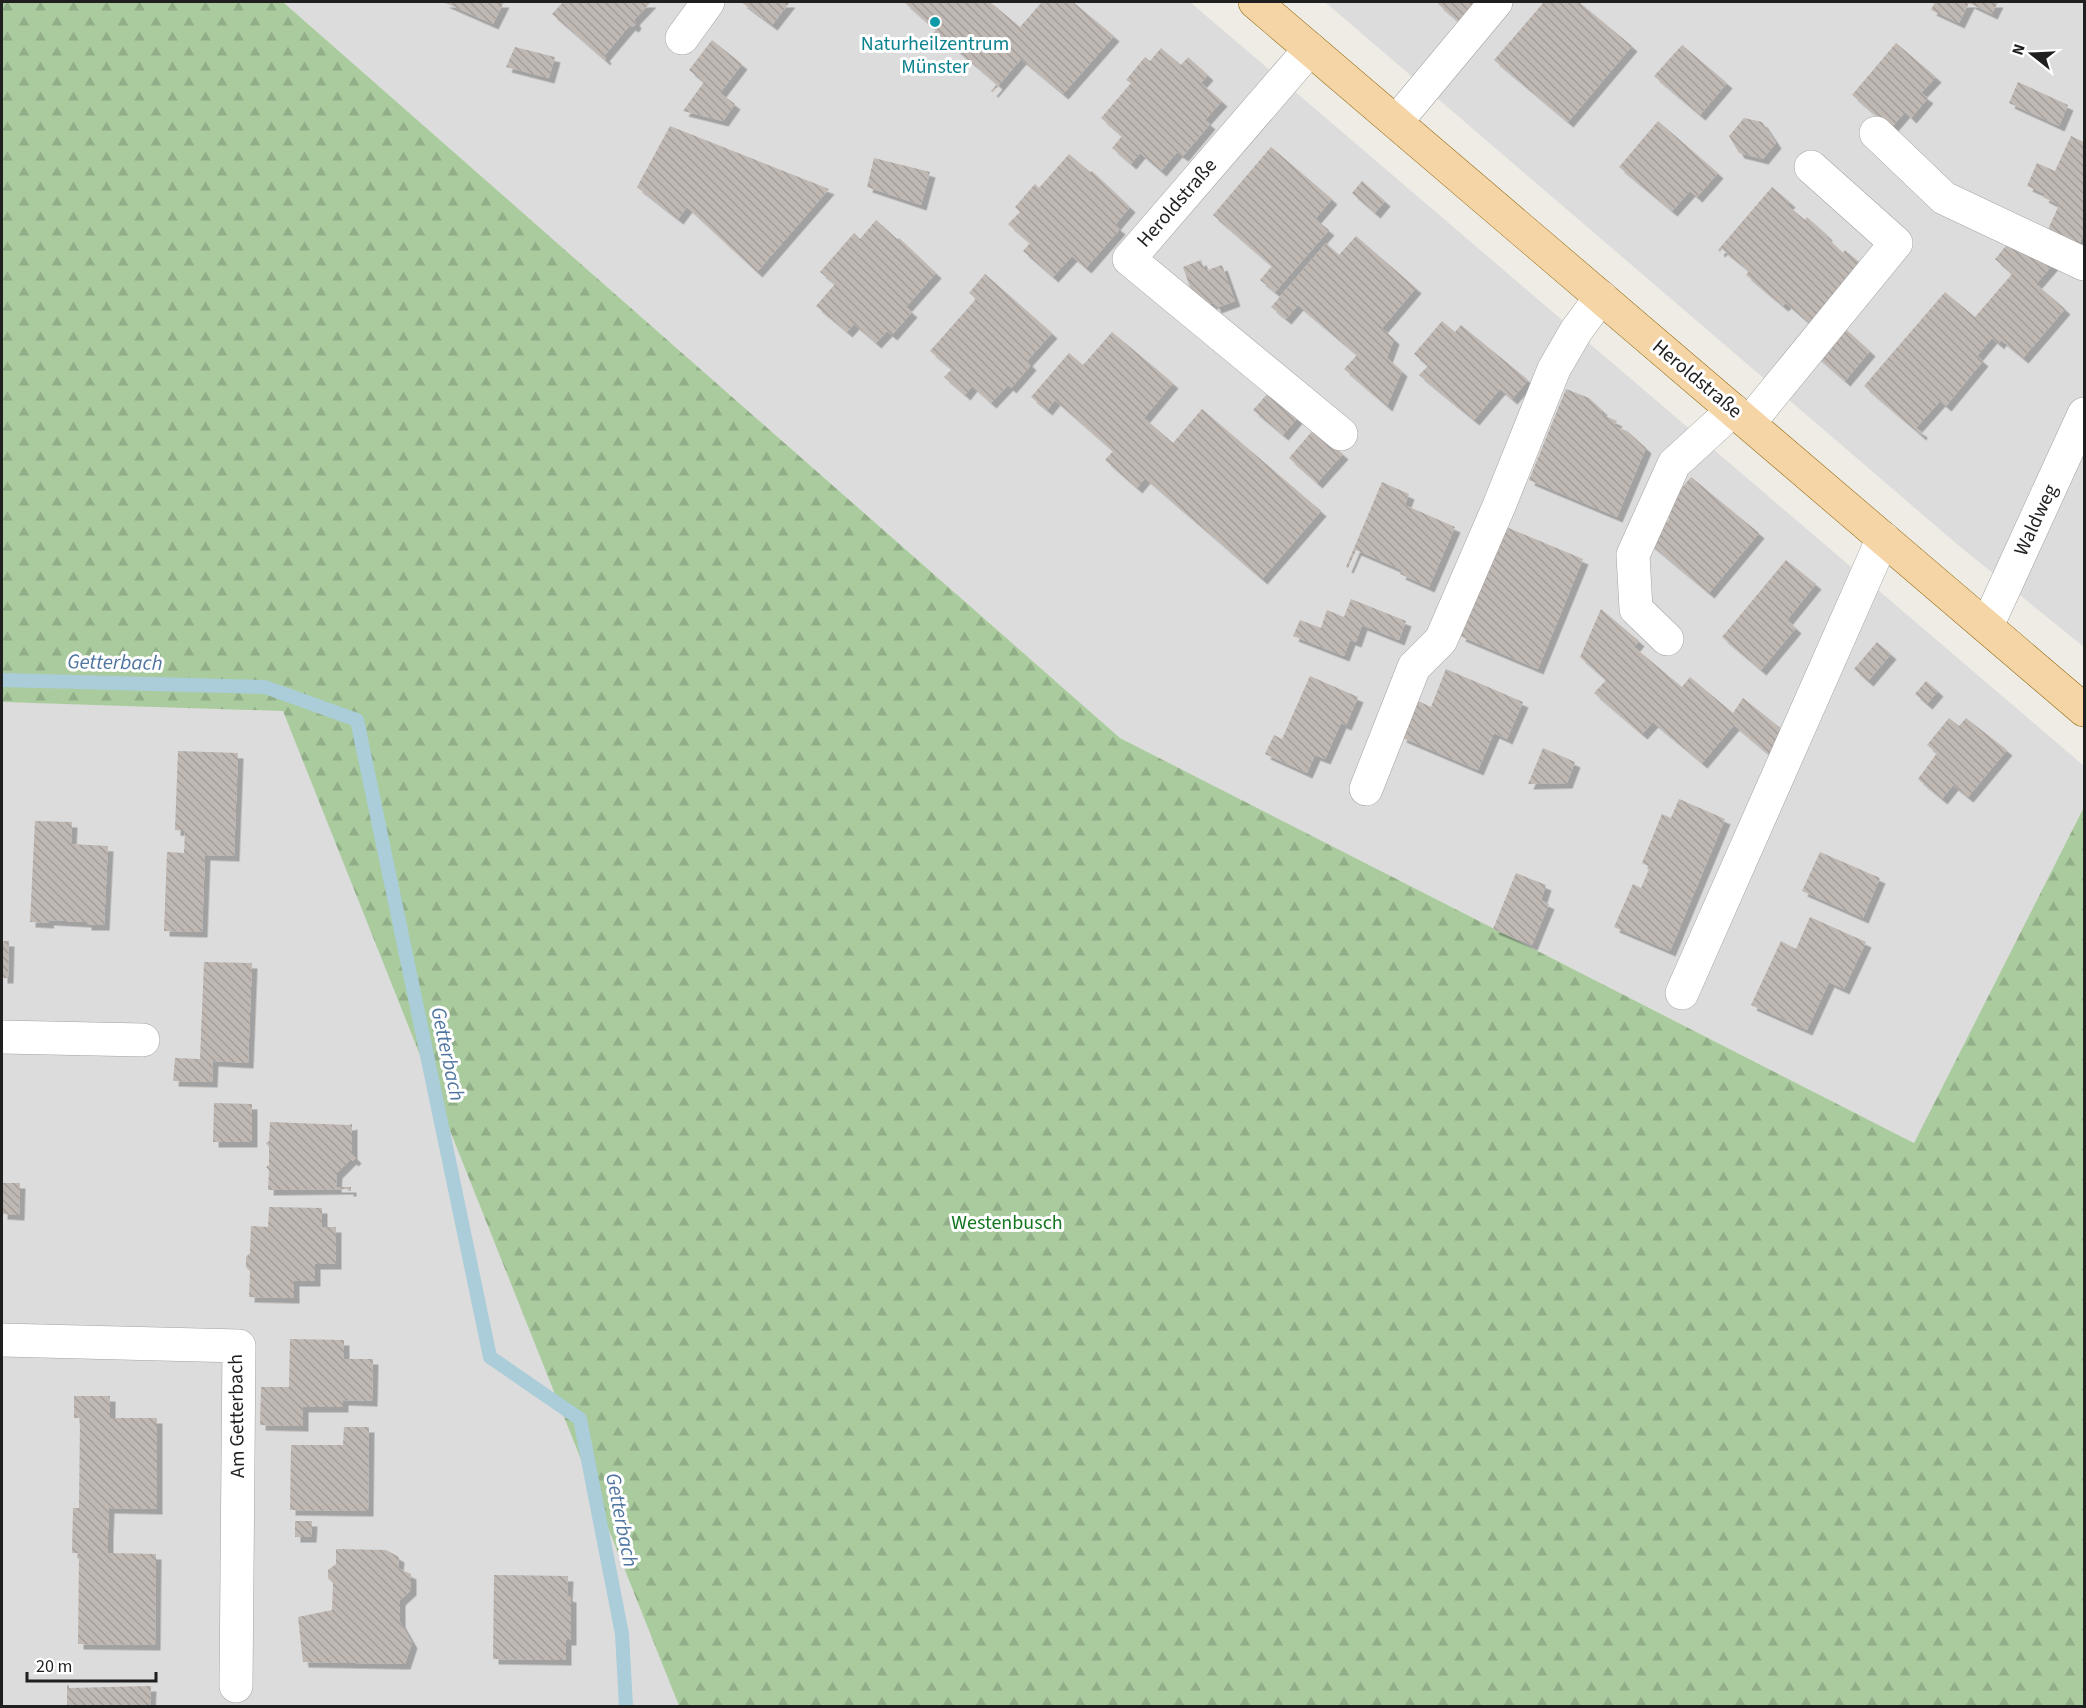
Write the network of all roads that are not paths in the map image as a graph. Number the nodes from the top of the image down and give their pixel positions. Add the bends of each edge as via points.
1 (708, 2) edge
2 (1255, 2) edge
3 (1496, 2) edge
4 (682, 38) dead end
5 (1310, 49) junction
6 (1396, 122) junction
7 (1876, 133) dead end
8 (1811, 167) dead end
9 (2085, 264) edge
10 (1601, 297) junction
11 (2085, 414) edge
12 (1741, 416) junction
13 (1341, 434) dead end
14 (1883, 538) junction
15 (1987, 626) junction
16 (1667, 639) dead end
17 (2085, 710) edge
18 (1366, 789) dead end
19 (1682, 993) dead end
20 (2, 1037) edge
21 (143, 1040) dead end
22 (2, 1340) edge
23 (236, 1686) dead end

1 - 4 street
2 - 5 main road, Heroldstraße
3 - 6 street
5 - 6 main road, Heroldstraße
5 - 13 street, Heroldstraße via 1129,259
6 - 10 main road, Heroldstraße
7 - 9 street via 1944,198
8 - 12 street via 1896,243
10 - 12 main road, Heroldstraße
10 - 18 street via 1575,331 1554,369 1441,640 1414,667
11 - 15 street, Waldweg
12 - 14 main road, Heroldstraße
12 - 16 street via 1674,464 1632,555 1636,609
14 - 15 main road, Heroldstraße
14 - 19 street
15 - 17 main road, Heroldstraße
20 - 21 street
22 - 23 street, Am Getterbach via 239,1346

